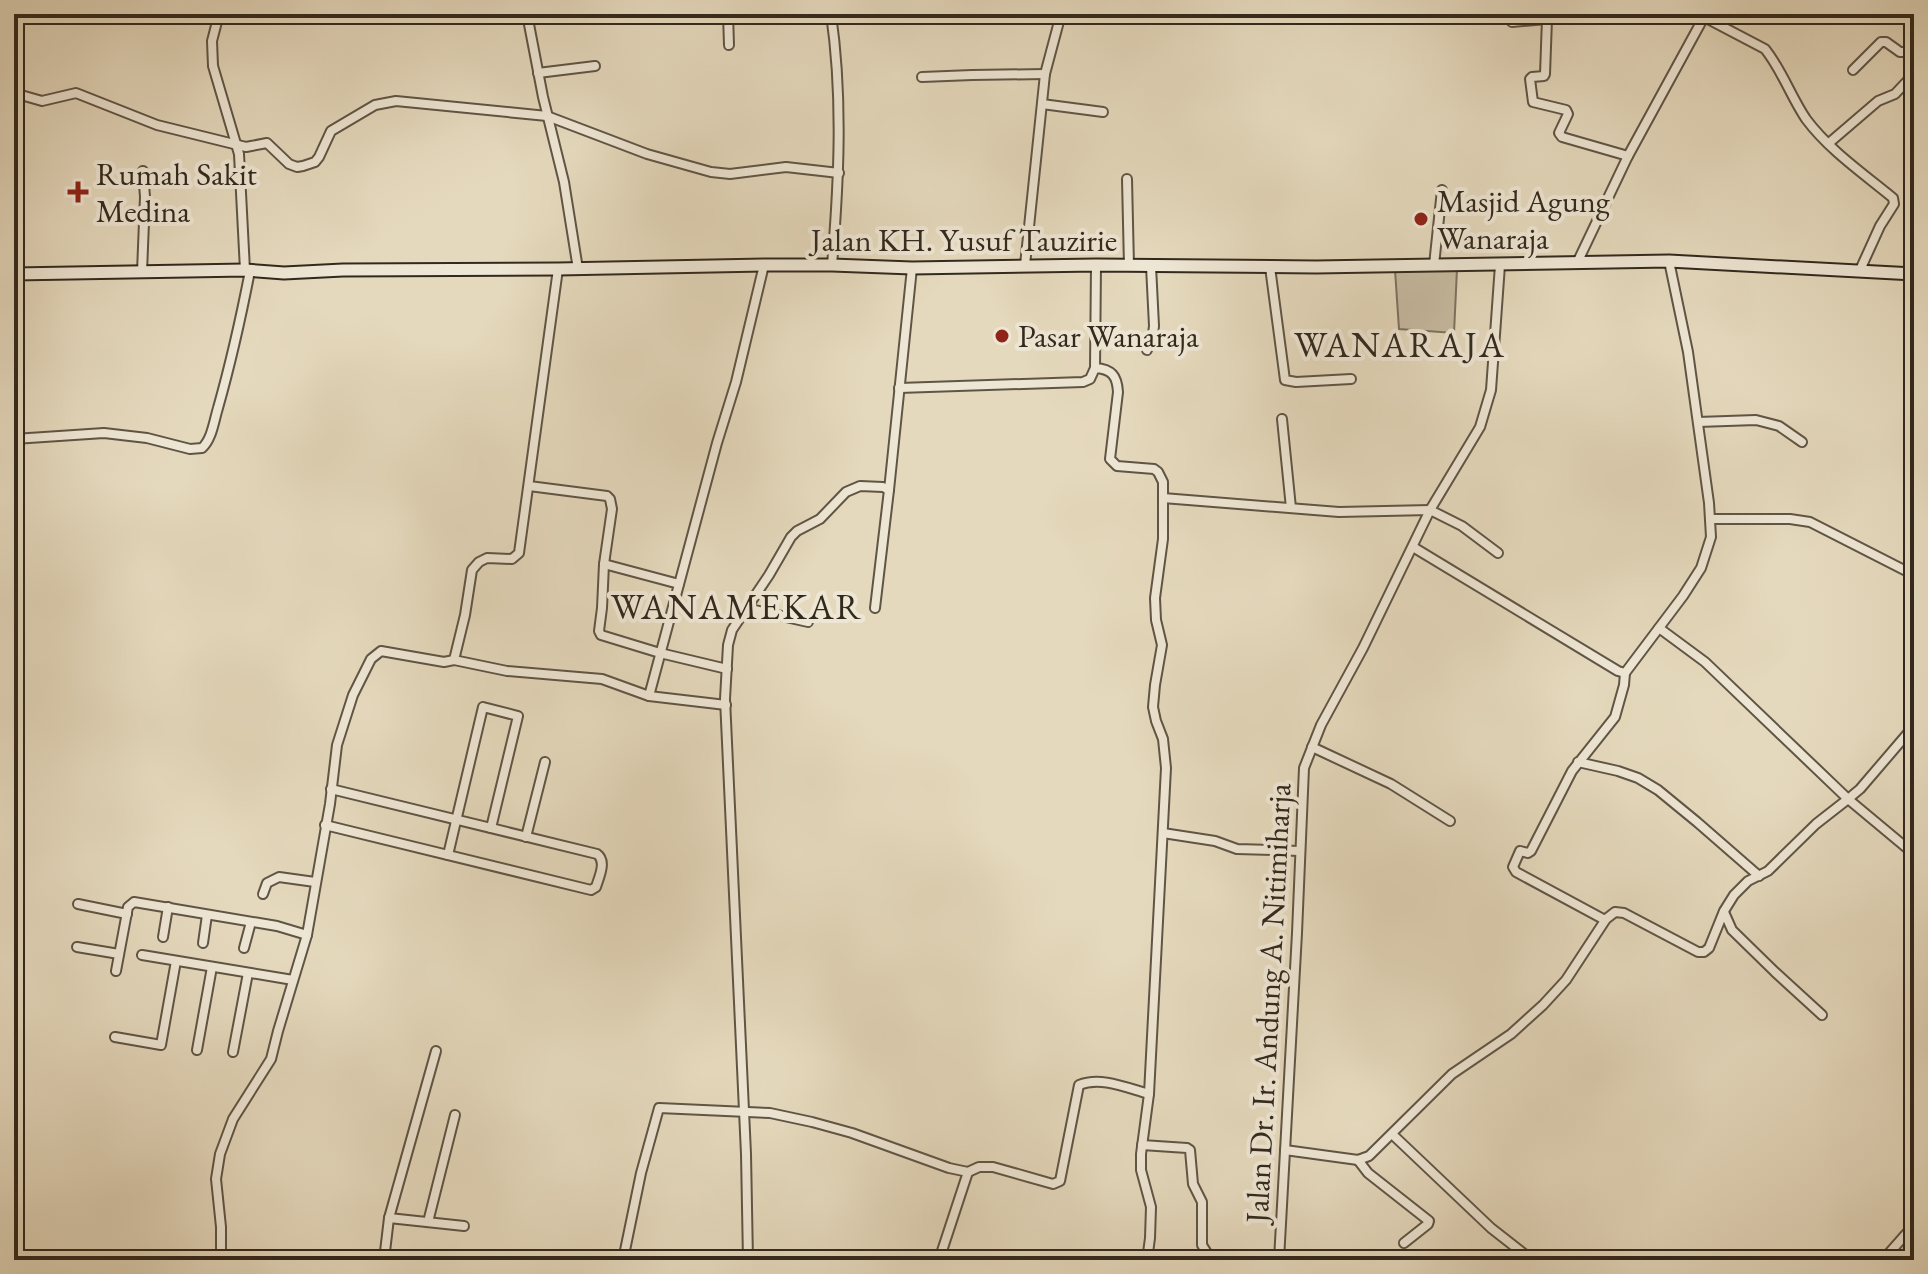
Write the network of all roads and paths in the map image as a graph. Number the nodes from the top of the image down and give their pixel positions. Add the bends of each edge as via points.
1 (219, 14) edge
2 (527, 14) edge
3 (728, 14) edge
4 (831, 14) edge
5 (1061, 14) edge
6 (1562, 14) edge
7 (1903, 14) edge
8 (1704, 15) edge
9 (1547, 19) junction
10 (1512, 22) dead end
11 (1914, 23) edge
12 (729, 45) dead end
13 (1914, 46) edge
14 (1914, 61) edge
15 (595, 66) dead end
16 (1853, 70) dead end
17 (538, 73) junction
18 (1045, 74) junction
19 (922, 77) dead end
20 (14, 93) edge
21 (1042, 104) junction
22 (1103, 112) dead end
23 (547, 116) junction
24 (1829, 143) junction
25 (237, 146) junction
26 (1628, 156) junction
27 (143, 171) dead end
28 (839, 173) junction
29 (1127, 179) dead end
30 (1442, 190) dead end
31 (1669, 261) junction
32 (1577, 263) junction
33 (764, 265) junction
34 (832, 265) junction
35 (1025, 265) junction
36 (1096, 265) junction
37 (1434, 265) junction
38 (1500, 265) junction
39 (1129, 266) junction
40 (1151, 266) junction
41 (1270, 267) junction
42 (912, 268) junction
43 (558, 269) junction
44 (578, 269) junction
45 (247, 270) junction
46 (1860, 270) junction
47 (142, 272) junction
48 (14, 274) edge
49 (1914, 274) edge
50 (1147, 350) dead end
51 (1095, 368) junction
52 (1351, 379) dead end
53 (899, 388) junction
54 (1282, 419) dead end
55 (1698, 422) junction
56 (14, 439) edge
57 (1802, 442) dead end
58 (529, 486) junction
59 (889, 490) junction
60 (1163, 498) junction
61 (1291, 508) junction
62 (1430, 510) junction
63 (1710, 519) junction
64 (1413, 547) junction
65 (1498, 553) dead end
66 (604, 564) junction
67 (1914, 575) edge
68 (679, 584) junction
69 (746, 608) junction
70 (875, 608) dead end
71 (808, 622) dead end
72 (1659, 628) junction
73 (660, 653) junction
74 (454, 660) junction
75 (727, 669) junction
76 (1625, 673) junction
77 (649, 696) junction
78 (726, 705) junction
79 (1914, 726) edge
80 (1312, 747) junction
81 (545, 762) dead end
82 (1578, 762) junction
83 (331, 789) junction
84 (1848, 799) junction
85 (456, 819) junction
86 (1450, 821) dead end
87 (325, 825) junction
88 (491, 828) junction
89 (1163, 833) junction
90 (526, 837) junction
91 (1300, 851) junction
92 (1914, 854) edge
93 (448, 855) junction
94 (1759, 876) junction
95 (315, 882) junction
96 (263, 894) dead end
97 (78, 904) dead end
98 (168, 907) junction
99 (1724, 911) junction
100 (127, 914) junction
101 (207, 915) junction
102 (1605, 920) junction
103 (251, 922) junction
104 (307, 935) junction
105 (163, 937) dead end
106 (203, 943) dead end
107 (77, 947) dead end
108 (244, 948) dead end
109 (119, 954) junction
110 (142, 955) dead end
111 (176, 961) junction
112 (212, 967) junction
113 (116, 971) dead end
114 (248, 973) junction
115 (293, 980) junction
116 (1822, 1015) dead end
117 (115, 1037) dead end
118 (197, 1050) dead end
119 (436, 1051) dead end
120 (233, 1052) dead end
121 (1149, 1094) junction
122 (743, 1113) junction
123 (455, 1115) dead end
124 (1392, 1134) junction
125 (1142, 1145) junction
126 (1285, 1150) junction
127 (1358, 1160) junction
128 (968, 1172) junction
129 (389, 1218) junction
130 (428, 1222) junction
131 (1914, 1225) edge
132 (464, 1226) dead end
133 (1404, 1243) dead end
134 (831, 1256) dead end
135 (221, 1260) edge
136 (384, 1260) edge
137 (623, 1260) edge
138 (748, 1260) edge
139 (845, 1260) edge
140 (939, 1260) edge
141 (1119, 1260) edge
142 (1221, 1260) edge
143 (1279, 1260) edge
144 (1532, 1260) edge
145 (1883, 1260) edge

1 - 25 street via 212,41 214,77
2 - 17 street
3 - 12 street
4 - 28 street via 838,70
5 - 18 street
6 - 9 street
7 - 11 street
8 - 24 street via 1765,49 1802,113
8 - 26 street
9 - 10 street
9 - 26 street via 1545,75 1530,79 1533,102 1566,110 1562,137
13 - 16 street via 1900,52 1881,42
14 - 24 street via 1909,65 1911,77 1895,94 1878,101
15 - 17 street
17 - 23 street
18 - 19 street
18 - 21 street
20 - 25 street via 42,101 76,93 157,125
21 - 22 street
21 - 35 street
23 - 25 street via 385,102 331,131 318,159 303,166 289,164 267,143
23 - 28 street via 711,172 786,167
23 - 44 street
24 - 46 street via 1894,201
25 - 45 street
26 - 32 street
27 - 47 street
28 - 34 street
29 - 39 street
30 - 37 street
31 - 32 main road, Jalan KH. Yusuf Tauzirie
31 - 46 main road, Jalan KH. Yusuf Tauzirie
31 - 55 street
32 - 38 main road, Jalan KH. Yusuf Tauzirie
33 - 34 main road, Jalan KH. Yusuf Tauzirie
33 - 44 main road, Jalan KH. Yusuf Tauzirie
33 - 68 street
34 - 42 main road, Jalan KH. Yusuf Tauzirie
35 - 36 main road, Jalan KH. Yusuf Tauzirie
35 - 42 main road, Jalan KH. Yusuf Tauzirie
36 - 39 main road, Jalan KH. Yusuf Tauzirie
36 - 51 street
37 - 38 main road, Jalan KH. Yusuf Tauzirie
37 - 41 main road, Jalan KH. Yusuf Tauzirie
38 - 62 street, Jalan Dr. Ir. Andung A. Nitimiharja via 1486,408
39 - 40 main road, Jalan KH. Yusuf Tauzirie
40 - 41 main road, Jalan KH. Yusuf Tauzirie
40 - 50 street via 1154,326
41 - 52 street via 1285,380
42 - 53 street
43 - 44 main road, Jalan KH. Yusuf Tauzirie
43 - 45 main road, Jalan KH. Yusuf Tauzirie
43 - 58 street
45 - 47 main road, Jalan KH. Yusuf Tauzirie
45 - 56 street via 223,391 202,448 104,433
46 - 49 main road, Jalan KH. Yusuf Tauzirie
47 - 48 main road, Jalan KH. Yusuf Tauzirie
51 - 53 street via 1083,382
51 - 60 street via 1109,371 1117,382 1112,463 1154,469 1163,482
53 - 59 street
54 - 61 street
55 - 57 street via 1756,420 1779,426
55 - 63 street
58 - 66 street via 610,499
58 - 74 street via 517,556 487,558 472,570
59 - 69 street via 860,486 846,492 820,519 797,531
59 - 70 street
60 - 61 street
60 - 89 street via 1155,598 1162,645 1153,707 1166,752
61 - 62 street
62 - 64 street, Jalan Dr. Ir. Andung A. Nitimiharja
62 - 65 street
63 - 67 street via 1810,522
63 - 72 street via 1711,537 1701,568
64 - 76 street
64 - 80 street, Jalan Dr. Ir. Andung A. Nitimiharja
66 - 68 street
66 - 73 street via 600,634
68 - 73 street
69 - 71 street
69 - 75 street via 732,630
72 - 76 street
72 - 84 street via 1705,662
73 - 75 street
73 - 77 street
74 - 77 street via 507,671 602,679
74 - 83 street via 384,651 374,655 341,731
75 - 78 street
76 - 82 street via 1615,717
77 - 78 street
78 - 122 street
79 - 84 street
80 - 86 street via 1383,779
80 - 91 street, Jalan Dr. Ir. Andung A. Nitimiharja via 1304,768
81 - 90 street
82 - 94 street via 1618,771 1658,790
82 - 102 street via 1531,851 1520,851 1513,867
83 - 85 street
83 - 87 street
84 - 92 street
84 - 94 street
85 - 88 street
85 - 88 street via 483,707 518,716
85 - 93 street
87 - 93 street
87 - 95 street
88 - 90 street
89 - 91 street via 1237,849
89 - 121 street
90 - 93 street via 597,854 602,861 596,887
91 - 126 street, Jalan Dr. Ir. Andung A. Nitimiharja
94 - 99 street via 1734,895
95 - 96 street via 279,877 267,883
95 - 104 street
97 - 100 street
98 - 100 street via 134,902
98 - 101 street
98 - 105 street
99 - 102 street via 1704,952 1624,913 1615,912
99 - 116 street via 1732,930
100 - 109 street
101 - 103 street
101 - 106 street
102 - 124 street via 1543,1005 1452,1074
103 - 104 street
103 - 108 street
104 - 115 street
107 - 109 street
109 - 113 street
110 - 111 street
111 - 112 street
111 - 117 street via 161,1045
112 - 114 street
112 - 118 street
114 - 115 street
114 - 120 street
115 - 135 street via 271,1059 233,1119 220,1154 216,1179
119 - 129 street
121 - 125 street
121 - 128 street via 1108,1083 1079,1085 1056,1183 993,1167
122 - 128 street via 812,1122
122 - 137 street via 658,1109
122 - 138 street
123 - 130 street
124 - 127 street
124 - 144 street
125 - 141 street via 1141,1170 1151,1207 1148,1253
125 - 142 street via 1190,1150 1193,1184 1202,1202 1202,1245
126 - 127 street
126 - 143 street, Jalan Dr. Ir. Andung A. Nitimiharja
127 - 133 street via 1429,1221
128 - 140 street
129 - 130 street
129 - 136 street
130 - 132 street
131 - 145 street
134 - 139 street

